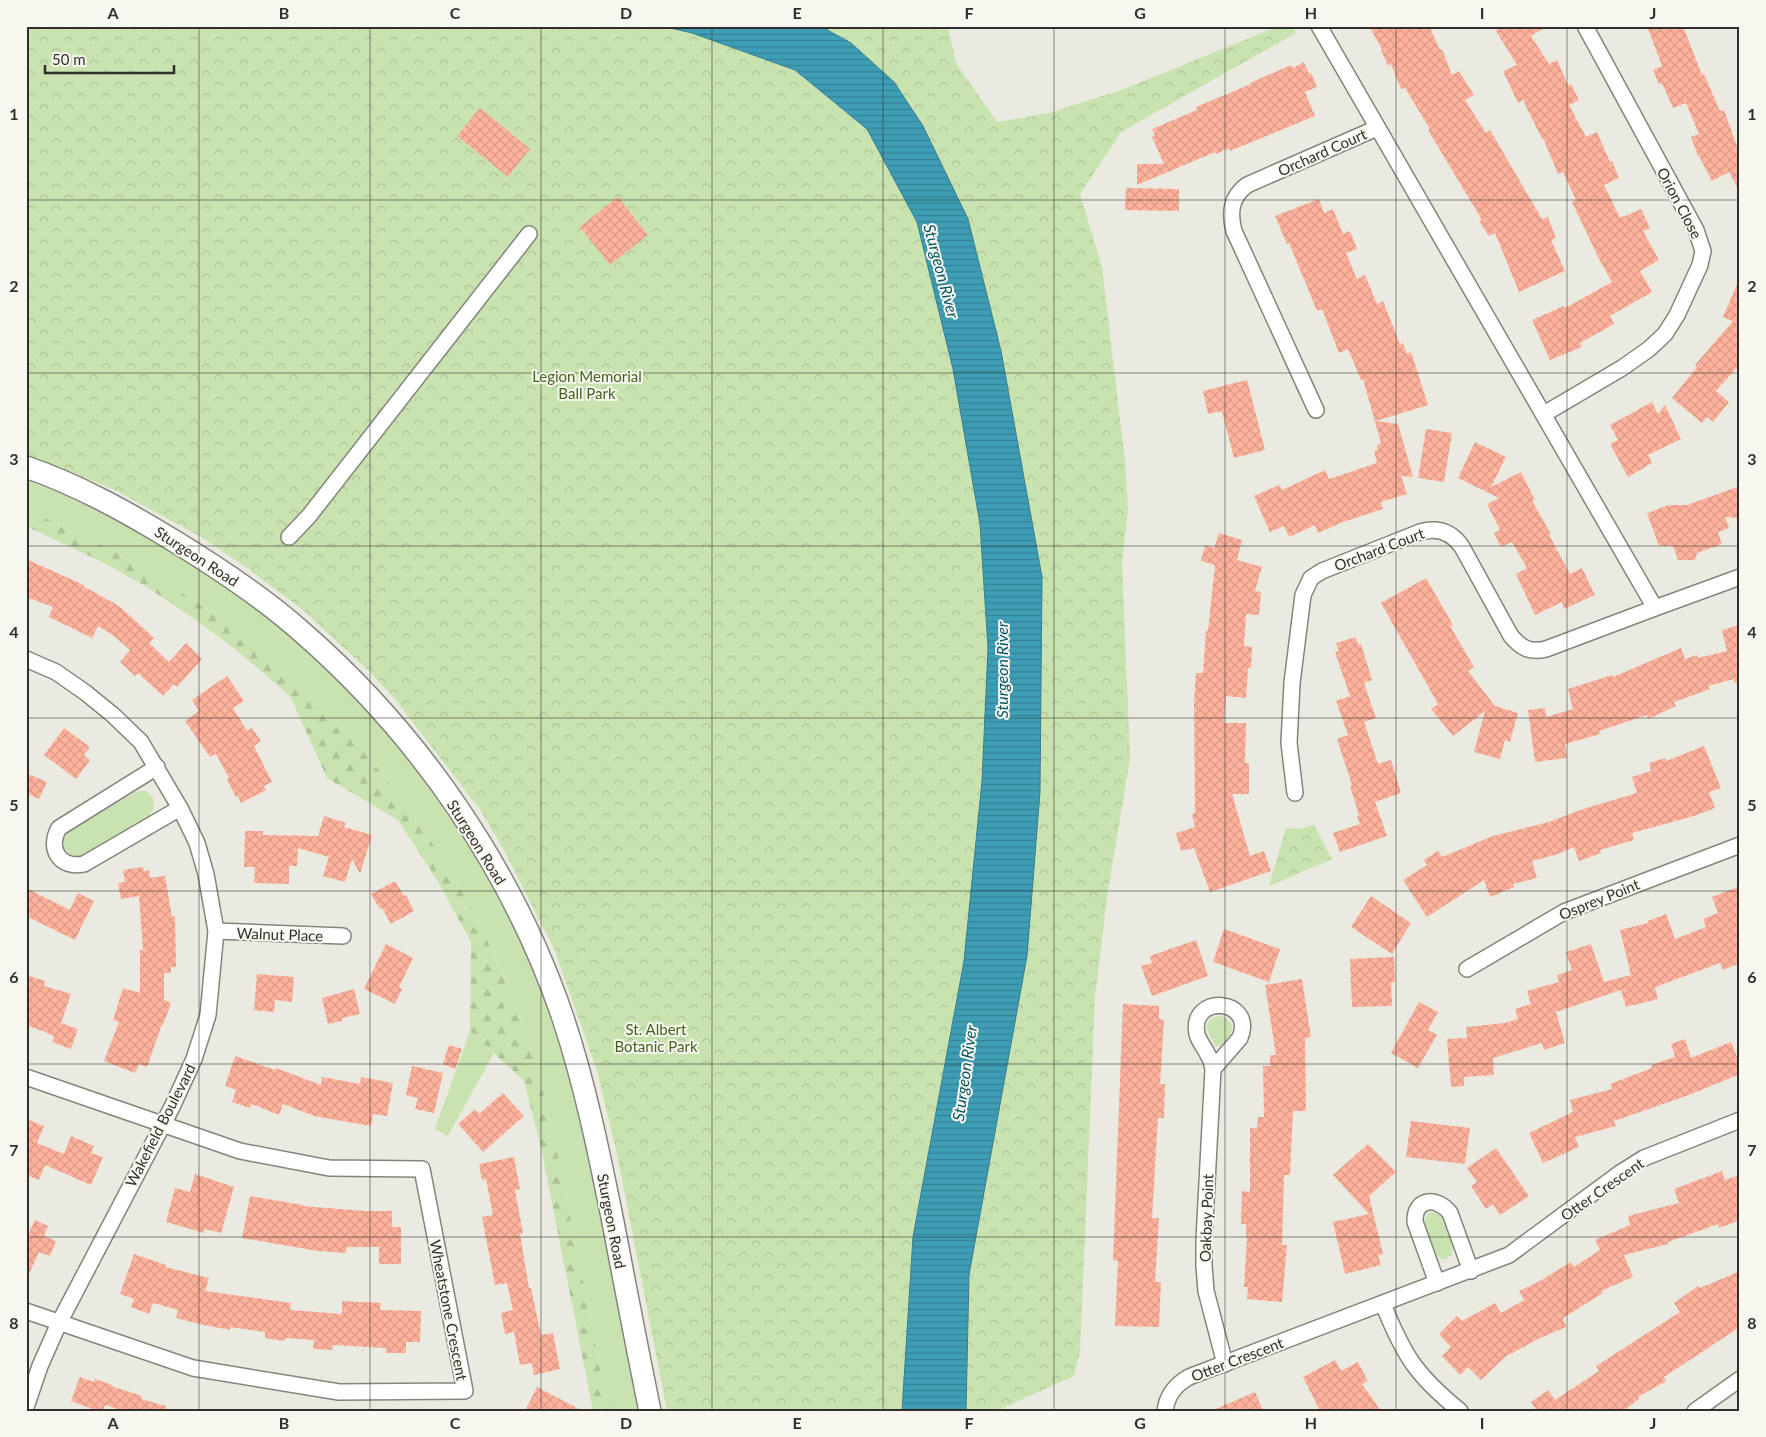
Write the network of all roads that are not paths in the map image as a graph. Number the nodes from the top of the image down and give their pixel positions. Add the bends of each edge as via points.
1 (1319, 26) edge
2 (1585, 26) edge
3 (1377, 128) junction
4 (529, 234) dead end
5 (1316, 410) dead end
6 (1544, 414) junction
7 (26, 467) edge
8 (289, 537) dead end
9 (1740, 577) edge
10 (1655, 608) junction
11 (26, 659) edge
12 (157, 767) junction
13 (1295, 793) dead end
14 (180, 808) junction
15 (1740, 845) edge
16 (216, 932) junction
17 (343, 936) dead end
18 (1467, 969) dead end
19 (1213, 1069) dead end
20 (26, 1077) edge
21 (1740, 1120) edge
22 (163, 1123) junction
23 (1471, 1271) junction
24 (1437, 1283) junction
25 (1383, 1304) junction
26 (26, 1312) edge
27 (59, 1323) junction
28 (1225, 1364) junction
29 (1740, 1379) edge
30 (26, 1407) edge
31 (650, 1411) edge
32 (1165, 1411) edge
33 (1460, 1411) edge
34 (1695, 1411) edge

1 - 3 street, Orchard Court
2 - 6 street, Orion Close via 1696,230 1703,257 1677,315 1658,341 1622,368
3 - 5 street, Orchard Court via 1247,185 1232,204 1234,232
3 - 6 street, Orchard Court
4 - 8 street via 309,516
6 - 10 street, Orchard Court
7 - 31 main road, Sturgeon Road via 121,508 219,568 302,631 393,724 478,840 501,878 542,964 580,1072
9 - 10 street, Orchard Court
10 - 13 street, Orchard Court via 1534,651 1522,647 1510,636 1458,540 1444,531 1420,532 1322,571 1311,578 1303,596 1292,683 1289,743
11 - 12 street, Wakefield Boulevard via 56,672 113,714 141,742
12 - 14 street, Wakefield Boulevard
12 - 14 street via 59,828 54,842 58,856 70,865 84,864
14 - 16 street, Wakefield Boulevard via 197,843
15 - 18 street, Osprey Point via 1564,912
16 - 17 street, Walnut Place
16 - 22 street, Wakefield Boulevard via 208,1015 184,1084
19 - 28 street, Oakbay Point via 1204,1266 1211,1315
20 - 22 street
21 - 23 street, Otter Crescent via 1644,1158 1509,1255
22 - 27 street, Wakefield Boulevard
22 - 27 street, Wheatstone Crescent via 240,1151 329,1168 422,1169 466,1391 339,1392 194,1368
23 - 24 street, Otter Crescent
23 - 24 street via 1450,1213 1439,1203 1422,1204 1414,1215 1415,1222
24 - 25 street, Otter Crescent
25 - 28 street, Otter Crescent
25 - 33 street via 1408,1359 1428,1384
26 - 27 street
27 - 30 street, Wakefield Boulevard
28 - 32 street, Otter Crescent via 1181,1381 1169,1396
29 - 34 street

